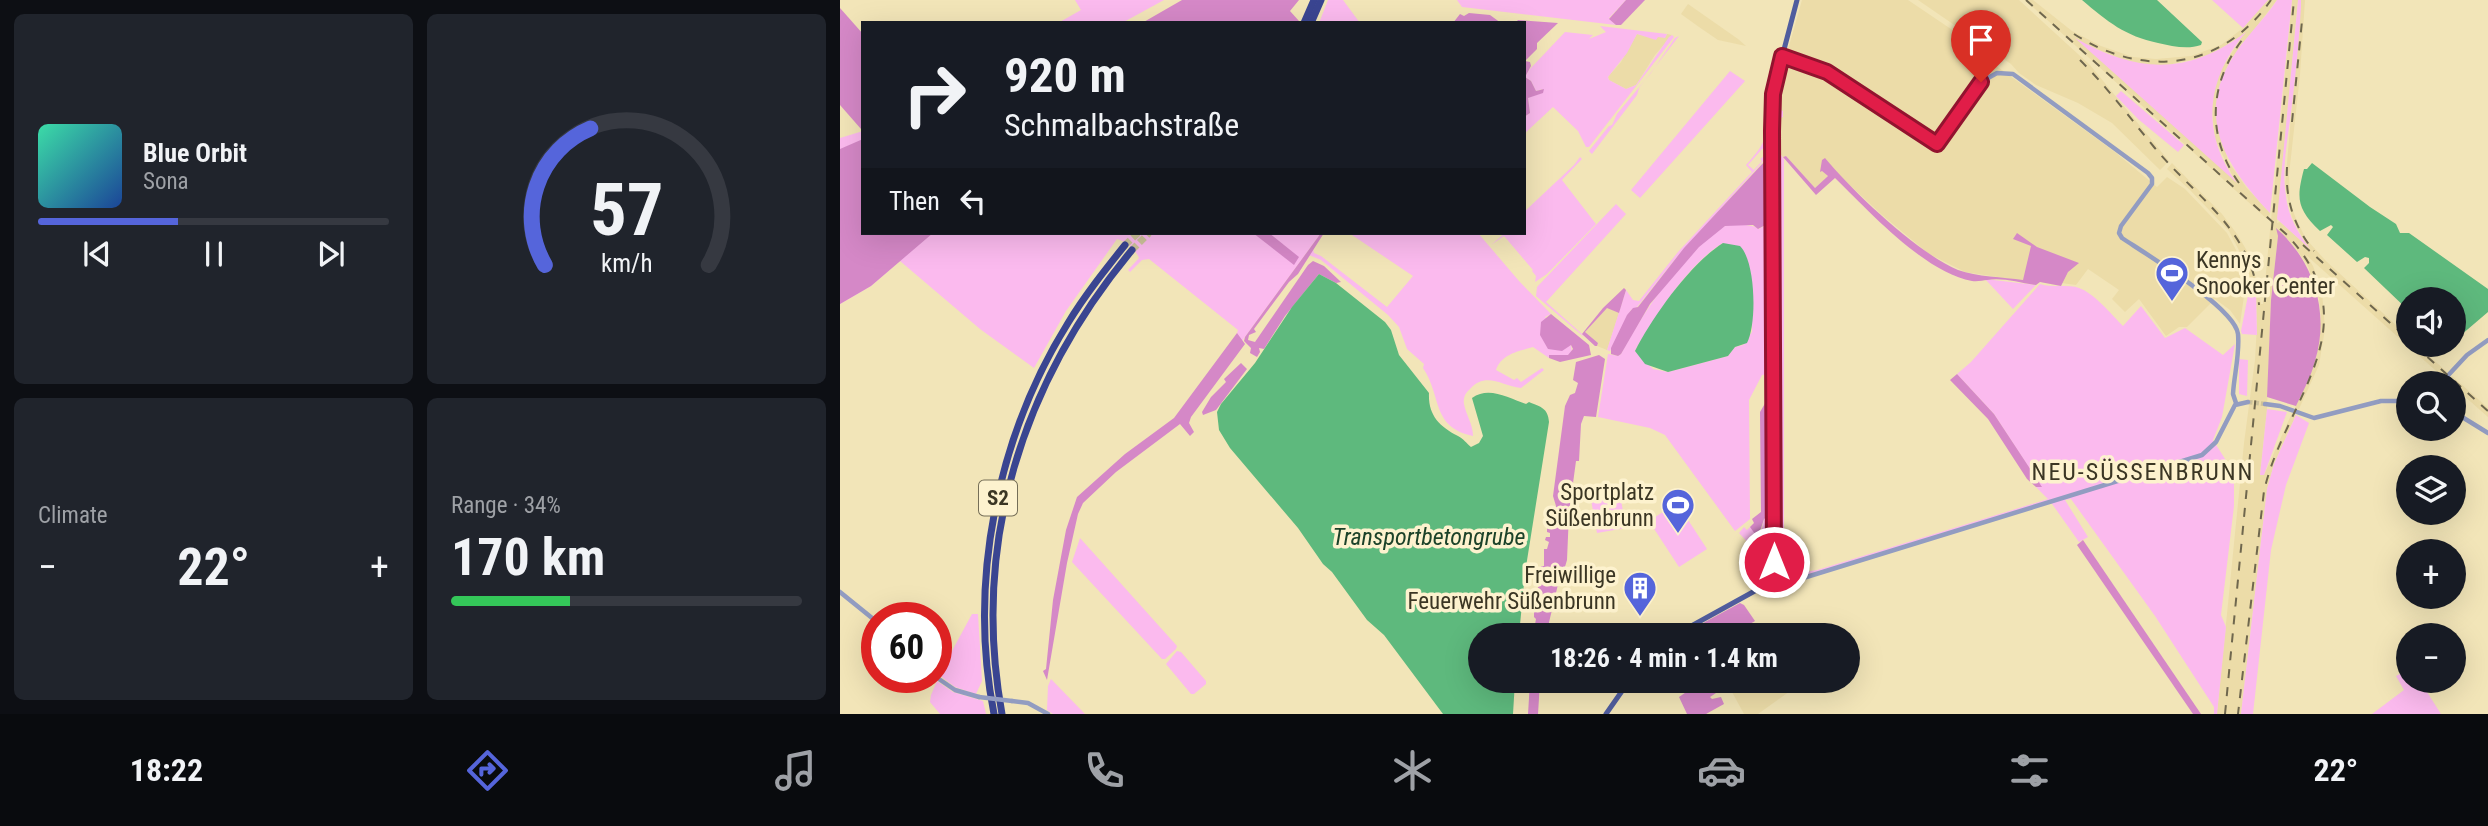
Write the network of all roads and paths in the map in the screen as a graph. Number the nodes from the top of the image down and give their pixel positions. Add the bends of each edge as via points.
1 (1314, 0) edge
2 (1321, 0) edge
3 (1797, 0) edge
4 (1305, 21) edge
5 (1312, 21) edge
6 (1782, 56) junction
7 (2488, 340) edge
8 (2451, 371) edge
9 (2396, 401) edge
10 (2248, 402) tunnel mouth
11 (2236, 403) junction
12 (2265, 404) tunnel mouth
13 (2466, 419) edge
14 (2488, 433) edge
15 (1768, 582) junction
16 (840, 592) edge
17 (861, 609) edge
18 (1697, 623) edge
19 (952, 688) edge
20 (1621, 693) edge
21 (994, 714) edge
22 (1002, 714) edge
23 (1048, 714) edge
24 (1606, 714) edge

1 - 4 highway
2 - 5 highway
3 - 6 main road
6 - 11 street via 1827,72 1937,144 1978,85 1997,73 2008,73 2148,173 2153,180 2150,187 2119,233 2233,321 2238,332
6 - 15 main road via 1772,111 1774,553
7 - 8 street
9 - 12 street via 2314,418
10 - 11 street
11 - 15 street via 2215,444 2202,455 1787,583 1776,586
13 - 14 street
15 - 18 main road
16 - 17 street
19 - 23 street, bridge via 1028,704
20 - 24 main road
21 - 22 highway, S2 via 986,591 994,514 1006,462 1031,392 1054,347 1083,299 1129,248 1061,351 1014,464 994,580 994,649

